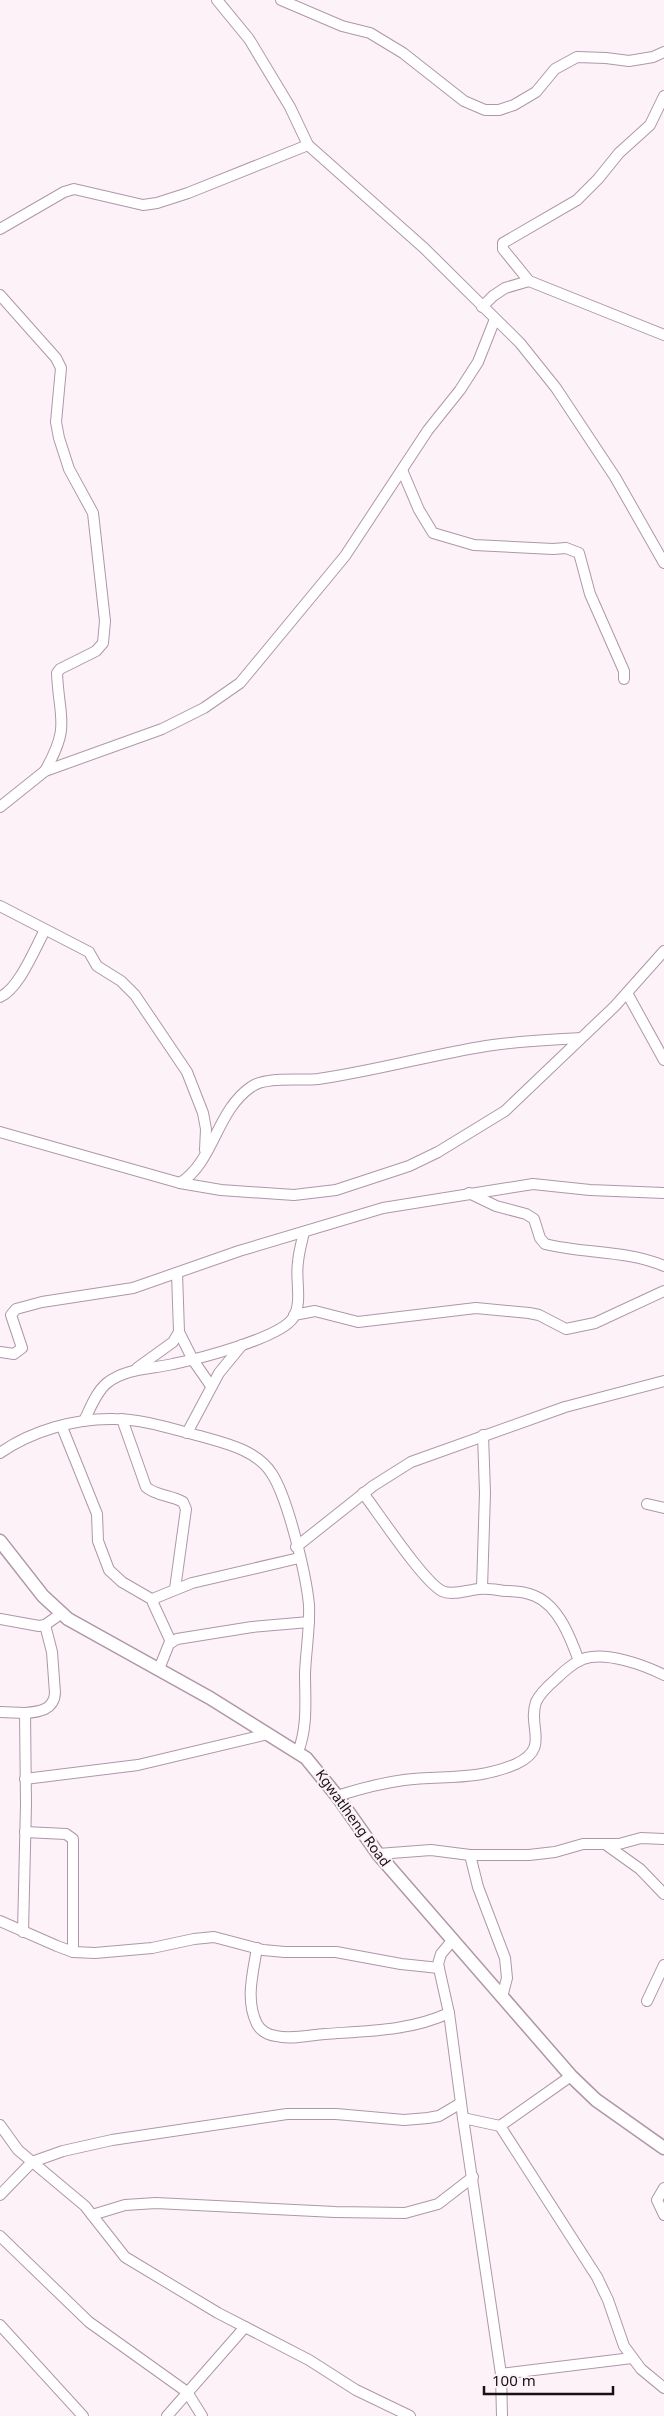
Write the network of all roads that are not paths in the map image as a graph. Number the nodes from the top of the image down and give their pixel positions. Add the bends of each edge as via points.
1 (217, 0) edge
2 (281, 0) edge
3 (664, 52) edge
4 (664, 96) edge
5 (662, 110) edge
6 (308, 145) junction
7 (0, 229) edge
8 (529, 281) junction
9 (0, 295) edge
10 (482, 307) junction
11 (494, 318) junction
12 (664, 335) edge
13 (402, 470) junction
14 (664, 563) edge
15 (624, 680) dead end
16 (45, 771) junction
17 (0, 807) edge
18 (0, 906) edge
19 (45, 930) junction
20 (664, 951) edge
21 (627, 993) junction
22 (0, 997) edge
23 (581, 1038) junction
24 (664, 1060) edge
25 (0, 1132) edge
26 (205, 1153) junction
27 (180, 1183) junction
28 (469, 1193) junction
29 (664, 1193) edge
30 (304, 1232) junction
31 (664, 1266) edge
32 (176, 1273) junction
33 (664, 1291) edge
34 (294, 1315) junction
35 (179, 1332) junction
36 (243, 1344) junction
37 (0, 1352) edge
38 (193, 1360) junction
39 (132, 1370) junction
40 (664, 1381) edge
41 (211, 1386) junction
42 (122, 1419) junction
43 (84, 1422) junction
44 (62, 1427) junction
45 (187, 1433) junction
46 (483, 1435) junction
47 (0, 1453) edge
48 (363, 1493) junction
49 (647, 1504) dead end
50 (664, 1508) edge
51 (0, 1541) edge
52 (296, 1547) junction
53 (299, 1558) junction
54 (482, 1588) junction
55 (175, 1589) junction
56 (153, 1600) junction
57 (62, 1613) junction
58 (0, 1619) edge
59 (309, 1622) junction
60 (44, 1625) junction
61 (171, 1642) junction
62 (579, 1661) junction
63 (159, 1669) junction
64 (664, 1675) edge
65 (0, 1712) edge
66 (25, 1713) junction
67 (268, 1734) junction
68 (298, 1752) junction
69 (25, 1779) junction
70 (337, 1796) junction
71 (25, 1832) junction
72 (664, 1839) edge
73 (605, 1844) junction
74 (378, 1854) junction
75 (470, 1855) junction
76 (664, 1894) edge
77 (0, 1921) edge
78 (23, 1932) junction
79 (452, 1940) junction
80 (257, 1948) junction
81 (73, 1952) junction
82 (664, 1966) edge
83 (439, 1968) junction
84 (502, 1997) junction
85 (647, 2001) dead end
86 (449, 2013) junction
87 (571, 2076) junction
88 (461, 2103) junction
89 (463, 2118) junction
90 (0, 2125) edge
91 (500, 2126) junction
92 (664, 2148) edge
93 (32, 2162) junction
94 (473, 2177) junction
95 (664, 2188) edge
96 (0, 2195) edge
97 (664, 2215) edge
98 (92, 2216) junction
99 (0, 2236) edge
100 (0, 2325) edge
101 (245, 2327) junction
102 (632, 2358) junction
103 (501, 2374) junction
104 (664, 2388) edge
105 (187, 2392) junction
106 (83, 2416) edge
107 (166, 2416) edge
108 (202, 2416) edge
109 (410, 2416) edge
110 (502, 2416) edge

1 - 6 street via 249,39 290,107
2 - 3 street via 342,26 370,33 403,53 464,101 485,110 514,105 536,92 555,69 577,57 629,62
4 - 5 street
5 - 8 street via 578,200 503,243 503,249
6 - 7 street via 158,203 143,205 74,189
6 - 10 street via 390,216
8 - 10 street via 505,288
8 - 12 street
9 - 16 street via 59,362 56,422 69,469 93,513 103,602 103,644 91,655 56,673 63,723 57,750
10 - 11 street
11 - 13 street via 478,362
11 - 14 street via 520,343 556,388 615,477
13 - 15 street via 433,533 474,545 566,548 579,553 590,594 624,671
13 - 16 street via 345,556 240,683 204,708 162,729
16 - 17 street
18 - 19 street
19 - 22 street via 14,985
19 - 26 street via 89,952 97,966 121,981 152,1018 196,1092 206,1129
20 - 21 street
21 - 23 street
21 - 24 street
23 - 26 street via 485,1046 377,1070 258,1083 242,1093 228,1110
23 - 27 street via 505,1111 438,1152 371,1180 294,1195 221,1190
25 - 27 street
26 - 27 street via 194,1174
28 - 29 street via 533,1184
28 - 30 street via 383,1208
28 - 31 street via 534,1219 545,1244 610,1252
30 - 32 street
30 - 34 street via 298,1262 298,1304
32 - 35 street
32 - 37 street via 133,1288 42,1302 16,1310 11,1315 22,1348 14,1354
33 - 34 street via 595,1322 566,1329 529,1313 476,1308 358,1322 315,1311
34 - 36 street via 283,1327
35 - 38 street
35 - 39 street via 173,1342
36 - 38 street
36 - 41 street
38 - 39 street
38 - 41 street
39 - 43 street via 107,1383 95,1398
40 - 46 street via 566,1407
41 - 45 street
42 - 43 street
42 - 45 street
42 - 55 street via 146,1487 151,1492 175,1497 183,1502 186,1509
43 - 44 street
44 - 47 street via 30,1435
44 - 56 street via 97,1514 98,1541 109,1570 122,1582
45 - 52 street via 248,1452 272,1473
46 - 48 street via 411,1462
46 - 54 street
48 - 52 street
48 - 54 street via 410,1556 442,1591 450,1593
49 - 50 street
51 - 57 street, Kgwatlheng Road via 43,1596
52 - 53 street
53 - 55 street
53 - 59 street
54 - 62 street via 535,1596 543,1601 571,1638
55 - 56 street
56 - 61 street
57 - 60 street
57 - 63 street, Kgwatlheng Road
58 - 60 street
59 - 61 street via 252,1627
59 - 68 street via 305,1729
60 - 66 street via 52,1652 55,1699 49,1708
61 - 63 street
62 - 64 street via 596,1657 618,1659 636,1662
62 - 70 street via 547,1687 537,1700 534,1715 537,1737 526,1759 491,1773 404,1780
63 - 67 street, Kgwatlheng Road
65 - 66 street
66 - 69 street
67 - 68 street, Kgwatlheng Road
67 - 69 street via 138,1765
68 - 70 street, Kgwatlheng Road via 316,1767
69 - 71 street
70 - 74 street, Kgwatlheng Road
71 - 78 street
71 - 81 street via 66,1834 73,1839
72 - 73 street via 641,1838
73 - 75 street via 584,1844 547,1853
73 - 76 street via 640,1869
74 - 75 street via 431,1850
74 - 79 street, Kgwatlheng Road
75 - 84 street via 478,1887 505,1958 507,1978
77 - 78 street
78 - 81 street
79 - 83 street via 438,1959
79 - 84 street, Kgwatlheng Road
80 - 81 street via 214,1937 142,1948
80 - 83 street via 285,1952 336,1952
80 - 86 street via 250,2000 258,2024 268,2034 278,2037 386,2030 424,2023
82 - 85 street
83 - 86 street
84 - 87 street, Kgwatlheng Road
86 - 88 street
87 - 91 street
87 - 92 street, Kgwatlheng Road via 596,2100
88 - 89 street
88 - 93 street via 439,2116 404,2120 307,2113 227,2121 112,2140
89 - 91 street
89 - 94 street
90 - 93 street via 18,2150
91 - 102 street via 597,2277 624,2346
93 - 96 street
93 - 98 street via 57,2180
94 - 98 street via 438,2204 405,2213 156,2203 125,2205
94 - 103 street
95 - 97 street via 657,2200
98 - 101 street via 125,2257
99 - 105 street via 89,2322
100 - 106 street
101 - 105 street
101 - 109 street via 309,2360 356,2390
102 - 103 street
102 - 104 street
103 - 110 street
105 - 107 street
105 - 108 street

